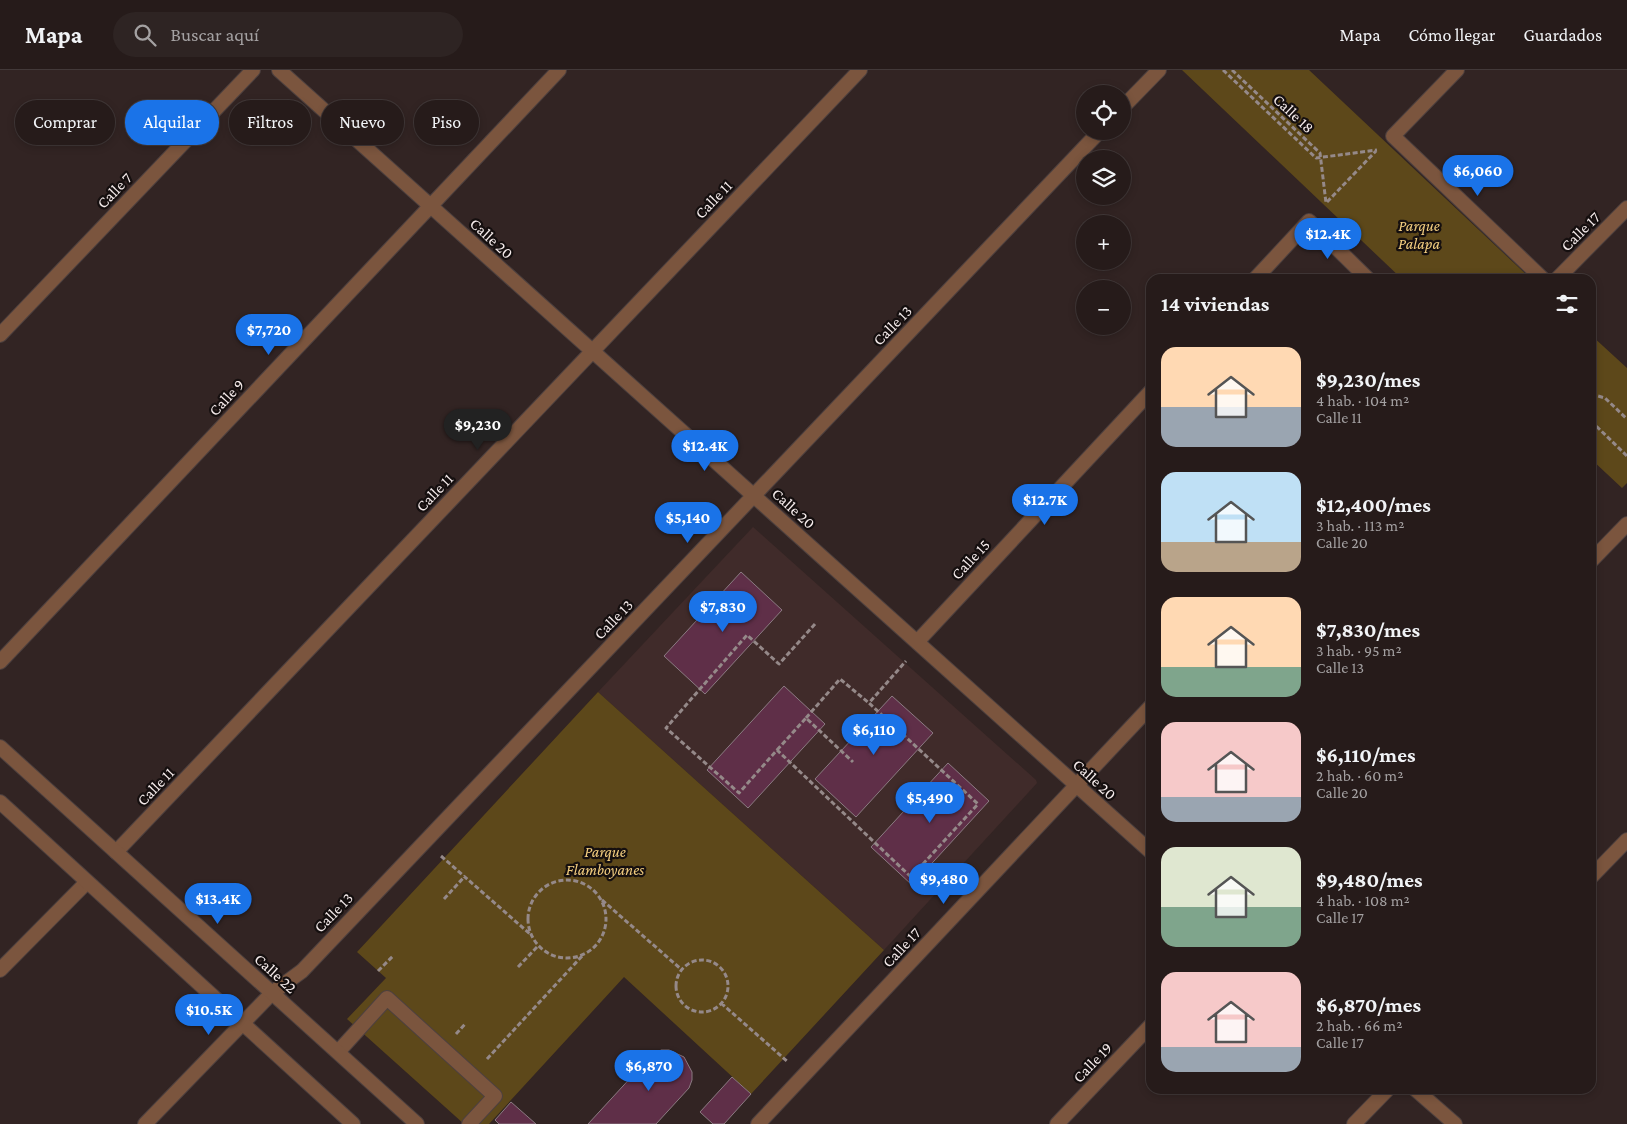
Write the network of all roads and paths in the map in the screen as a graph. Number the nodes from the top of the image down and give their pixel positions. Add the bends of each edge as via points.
1 (253, 70) edge
2 (279, 70) edge
3 (559, 70) edge
4 (860, 70) edge
5 (1158, 70) edge
6 (1223, 70) edge
7 (1232, 70) edge
8 (1457, 70) edge
9 (1131, 98) edge
10 (1091, 140) edge
11 (1321, 157) junction
12 (430, 206) junction
13 (1627, 208) edge
14 (1260, 274) edge
15 (1363, 274) edge
16 (1538, 274) edge
17 (1562, 274) edge
18 (0, 335) edge
19 (592, 351) junction
20 (1146, 395) edge
21 (1596, 395) edge
22 (1627, 419) edge
23 (1596, 426) edge
24 (1627, 456) edge
25 (753, 496) junction
26 (1627, 524) edge
27 (1596, 556) edge
28 (815, 624) dead end
29 (917, 642) junction
30 (906, 661) dead end
31 (0, 662) edge
32 (868, 703) junction
33 (1146, 711) edge
34 (806, 718) junction
35 (0, 747) edge
36 (778, 750) junction
37 (853, 762) dead end
38 (1077, 785) junction
39 (0, 802) edge
40 (1627, 840) edge
41 (1146, 847) edge
42 (116, 852) junction
43 (441, 855) dead end
44 (1596, 872) edge
45 (465, 876) junction
46 (87, 882) junction
47 (600, 898) junction
48 (444, 899) dead end
49 (531, 935) junction
50 (538, 946) junction
51 (584, 954) junction
52 (393, 956) dead end
53 (518, 967) dead end
54 (0, 970) edge
55 (682, 970) junction
56 (378, 971) dead end
57 (272, 993) junction
58 (721, 1003) junction
59 (242, 1023) junction
60 (1146, 1030) edge
61 (338, 1052) junction
62 (484, 1061) dead end
63 (788, 1062) dead end
64 (1383, 1094) edge
65 (1421, 1094) edge
66 (145, 1124) edge
67 (353, 1124) edge
68 (417, 1124) edge
69 (469, 1124) edge
70 (758, 1124) edge
71 (1057, 1124) edge
72 (1354, 1124) edge
73 (1455, 1124) edge

1 - 18 street, Calle 7
2 - 12 street, Calle 20
3 - 12 street, Calle 9
4 - 19 street, Calle 11
5 - 9 street
6 - 11 path, Calle 18 via 1316,158
7 - 11 path, Calle 18
8 - 16 street via 1393,136
10 - 25 street, Calle 13
11 - 11 path via 1376,150 1326,203
12 - 19 street, Calle 20
12 - 31 street, Calle 9
13 - 17 street, Calle 17
14 - 15 street via 1309,221
19 - 25 street, Calle 20
19 - 42 street, Calle 11
20 - 29 street, Calle 15
21 - 22 path via 1605,398
23 - 24 path
25 - 29 street, Calle 20
25 - 57 street, Calle 13 via 302,971
26 - 27 street
28 - 36 path via 779,664 747,635 666,728 739,793
29 - 38 street, Calle 20
30 - 32 path
32 - 34 path via 840,679
32 - 36 path via 978,804 911,877
33 - 38 street, Calle 17
34 - 36 path
34 - 37 path
35 - 42 street, Calle 22
38 - 41 street, Calle 20
38 - 70 street, Calle 17
39 - 46 street
40 - 44 street
42 - 57 street, Calle 22
43 - 45 path
45 - 48 path
45 - 49 path
46 - 54 street
46 - 59 street
47 - 49 path via 592,888 574,880 554,882 542,888 528,909
47 - 51 path via 605,910 604,929 595,946
47 - 55 path
49 - 50 path
50 - 51 path via 560,957
50 - 53 path
51 - 62 path
52 - 56 path
55 - 58 path via 676,986 678,995 689,1009 706,1012
55 - 58 path via 703,961 718,967 727,980 726,996
57 - 59 street, Calle 13
57 - 61 street, Calle 22
58 - 63 path
59 - 66 street, Calle 13
59 - 67 street
60 - 71 street, Calle 19
61 - 68 street, Calle 22
61 - 69 street via 387,998 495,1096
64 - 72 street
65 - 73 street

